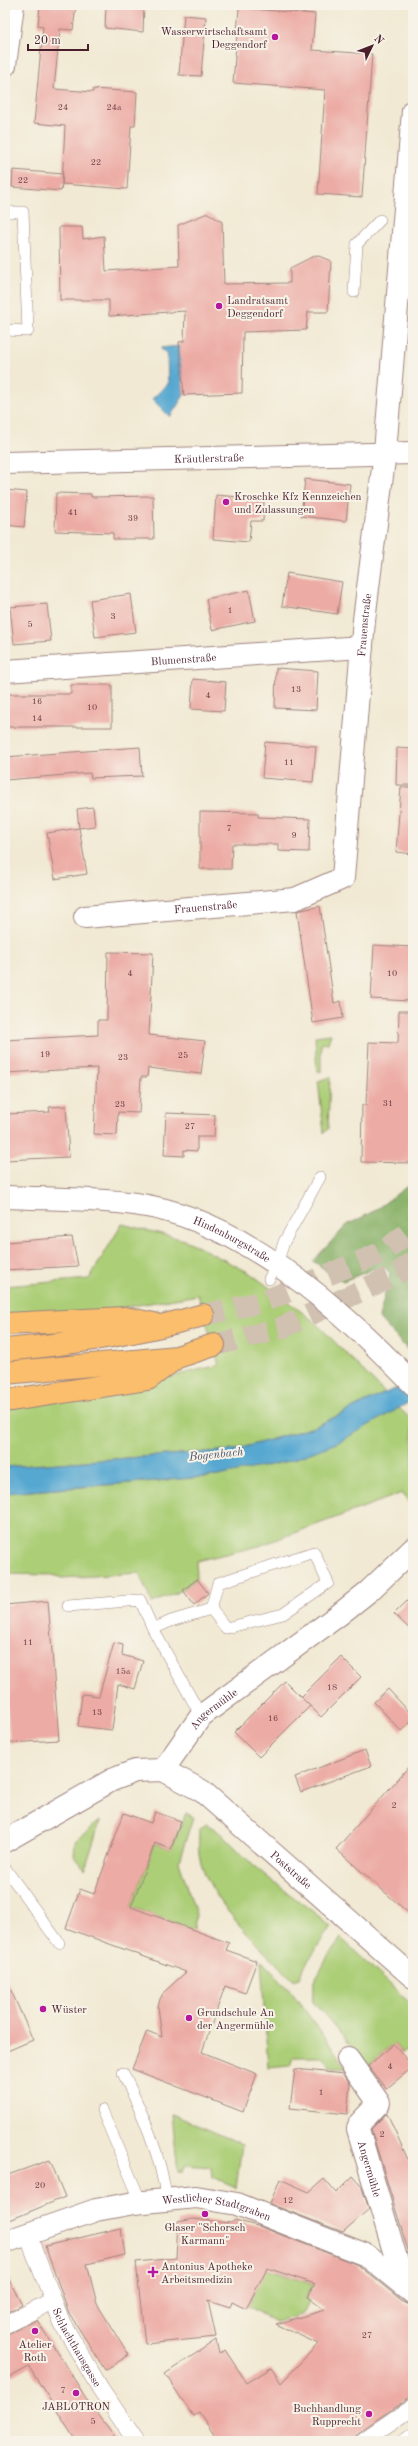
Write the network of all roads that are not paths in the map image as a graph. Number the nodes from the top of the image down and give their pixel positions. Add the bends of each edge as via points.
1 (13, 5) edge
2 (5, 65) edge
3 (413, 111) edge
4 (410, 185) edge
5 (5, 212) edge
6 (380, 220) dead end
7 (406, 291) edge
8 (354, 292) dead end
9 (5, 330) edge
10 (385, 452) junction
11 (413, 453) edge
12 (5, 463) edge
13 (362, 647) junction
14 (5, 671) edge
15 (85, 917) dead end
16 (320, 1177) dead end
17 (5, 1197) edge
18 (273, 1272) junction
19 (203, 1315) tunnel mouth
20 (5, 1324) edge
21 (164, 1326) junction
22 (214, 1345) tunnel mouth
23 (5, 1350) edge
24 (178, 1357) junction
25 (5, 1373) edge
26 (413, 1384) edge
27 (5, 1401) edge
28 (413, 1549) edge
29 (68, 1606) dead end
30 (211, 1610) junction
31 (152, 1629) junction
32 (201, 1716) junction
33 (163, 1770) junction
34 (5, 1841) edge
35 (5, 1868) edge
36 (58, 1943) dead end
37 (413, 1977) edge
38 (348, 2059) dead end
39 (123, 2073) dead end
40 (102, 2110) dead end
41 (166, 2199) junction
42 (142, 2202) junction
43 (30, 2240) junction
44 (5, 2242) edge
45 (413, 2287) edge
46 (413, 2293) edge
47 (52, 2301) junction
48 (5, 2325) edge
49 (413, 2407) edge
50 (413, 2437) edge
51 (136, 2441) edge
52 (363, 2441) edge
53 (406, 2441) edge

1 - 2 street
3 - 4 street, Frauenstraße
4 - 7 street, Frauenstraße
5 - 9 lane via 24,212 28,331
6 - 8 lane via 357,244
7 - 10 street, Frauenstraße
10 - 11 street, Kräutlerstraße
10 - 12 street, Kräutlerstraße
10 - 13 street, Frauenstraße
13 - 14 street, Blumenstraße
13 - 15 street, Frauenstraße via 343,878 295,899
16 - 18 lane via 284,1242
17 - 18 street, Hindenburgstraße via 136,1204 185,1216 238,1240
18 - 26 street, Hindenburgstraße via 341,1314
19 - 21 highway
20 - 21 highway via 125,1318
21 - 23 highway via 91,1341
22 - 24 highway
24 - 25 highway
24 - 27 highway via 148,1379
28 - 32 street, Angermühle via 369,1591 340,1614
29 - 31 lane via 140,1600
30 - 30 lane via 226,1628 283,1614 328,1583 314,1552 218,1583
30 - 31 lane
31 - 32 lane
32 - 33 street, Angermühle
33 - 34 street via 135,1771 112,1780
33 - 37 street, Poststraße via 202,1791
35 - 36 lane
38 - 45 street, Angermühle via 379,2103 360,2123 358,2129 398,2265
39 - 41 lane via 133,2092 163,2174
40 - 42 lane
41 - 42 street, Westlicher Stadtgraben
41 - 46 street, Westlicher Stadtgraben via 196,2197 237,2204 366,2255
42 - 43 street, Westlicher Stadtgraben via 96,2210
43 - 44 street, Westlicher Stadtgraben
43 - 47 street, Schlachthausgasse
47 - 48 street
47 - 51 street, Schlachthausgasse via 96,2381
49 - 52 street
50 - 53 street

